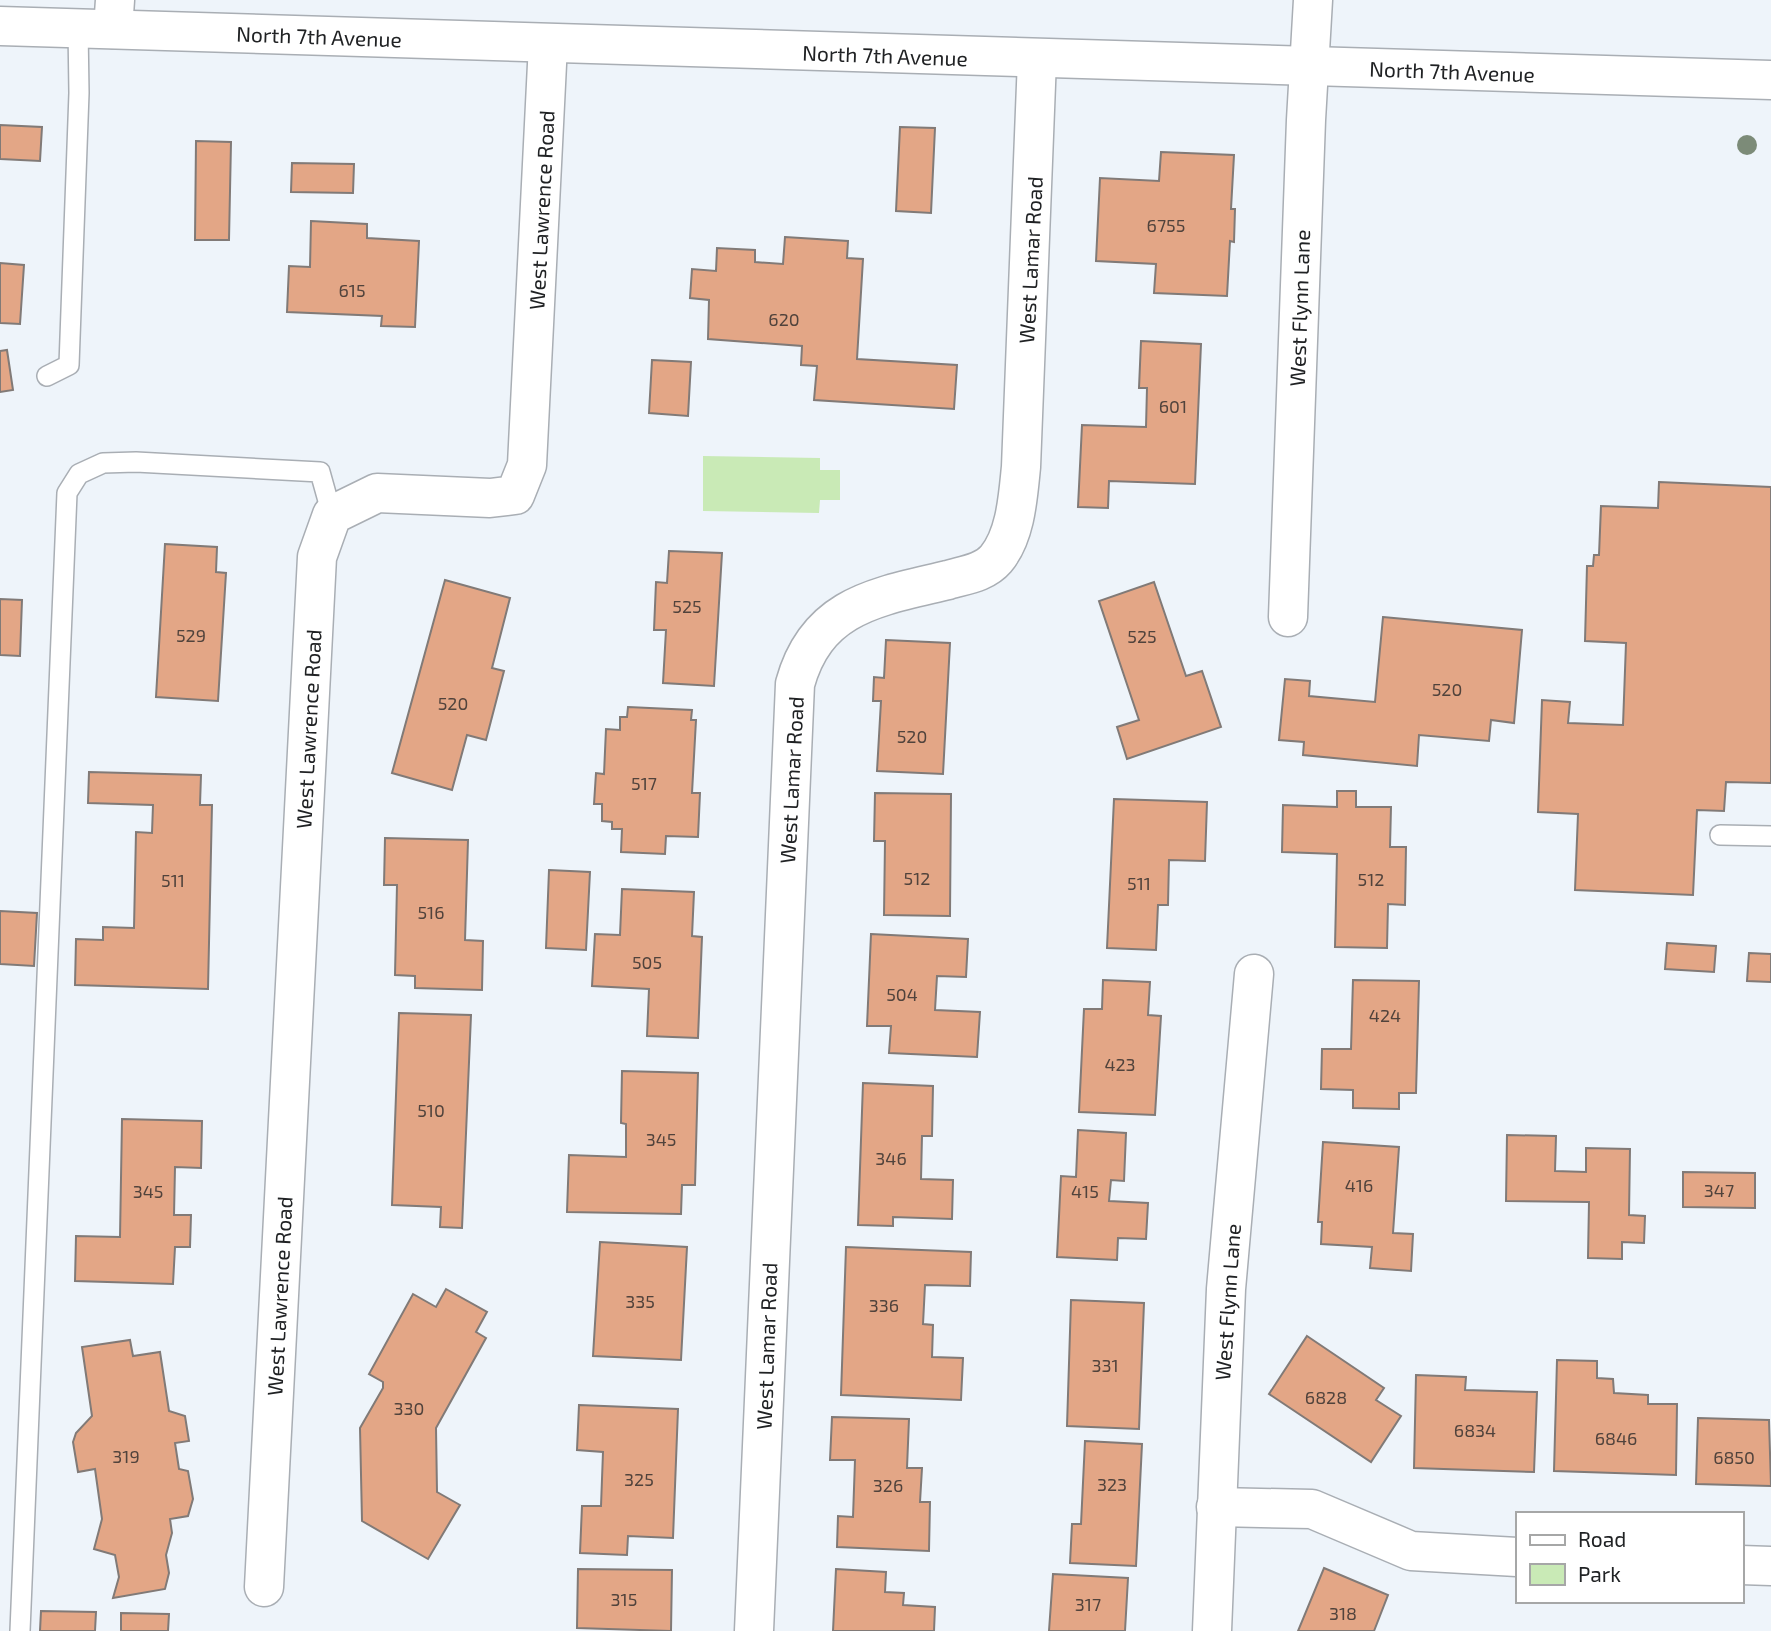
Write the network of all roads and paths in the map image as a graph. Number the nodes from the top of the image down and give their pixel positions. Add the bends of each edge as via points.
1 (1313, 0) edge
2 (102, 19) edge
3 (0, 26) edge
4 (548, 44) junction
5 (1037, 59) junction
6 (1309, 66) junction
7 (1771, 80) edge
8 (47, 376) dead end
9 (332, 515) junction
10 (1288, 617) dead end
11 (1720, 835) dead end
12 (1771, 836) edge
13 (1254, 974) dead end
14 (1216, 1507) junction
15 (1516, 1558) edge
16 (1743, 1565) edge
17 (1771, 1566) edge
18 (264, 1587) dead end
19 (20, 1631) edge
20 (754, 1631) edge
21 (1212, 1631) edge

1 - 6 street, West Flynn Lane
2 - 3 street, North 7th Avenue
2 - 4 street, North 7th Avenue
2 - 8 lane via 79,93 69,365
4 - 5 street, North 7th Avenue
4 - 9 street, West Lawrence Road via 527,465 515,495 490,498 377,492
5 - 6 street, North 7th Avenue
5 - 20 street, West Lamar Road via 1021,467 1011,529 998,557 986,568 873,598 841,614 814,641 795,684
6 - 7 street, North 7th Avenue
6 - 10 street, West Flynn Lane
9 - 18 street, West Lawrence Road via 317,557
9 - 19 lane via 320,472 103,463 79,474 67,493
11 - 12 lane
13 - 14 street, West Flynn Lane via 1226,1289
14 - 15 street via 1312,1509 1411,1551
14 - 21 street, West Flynn Lane
16 - 17 street

